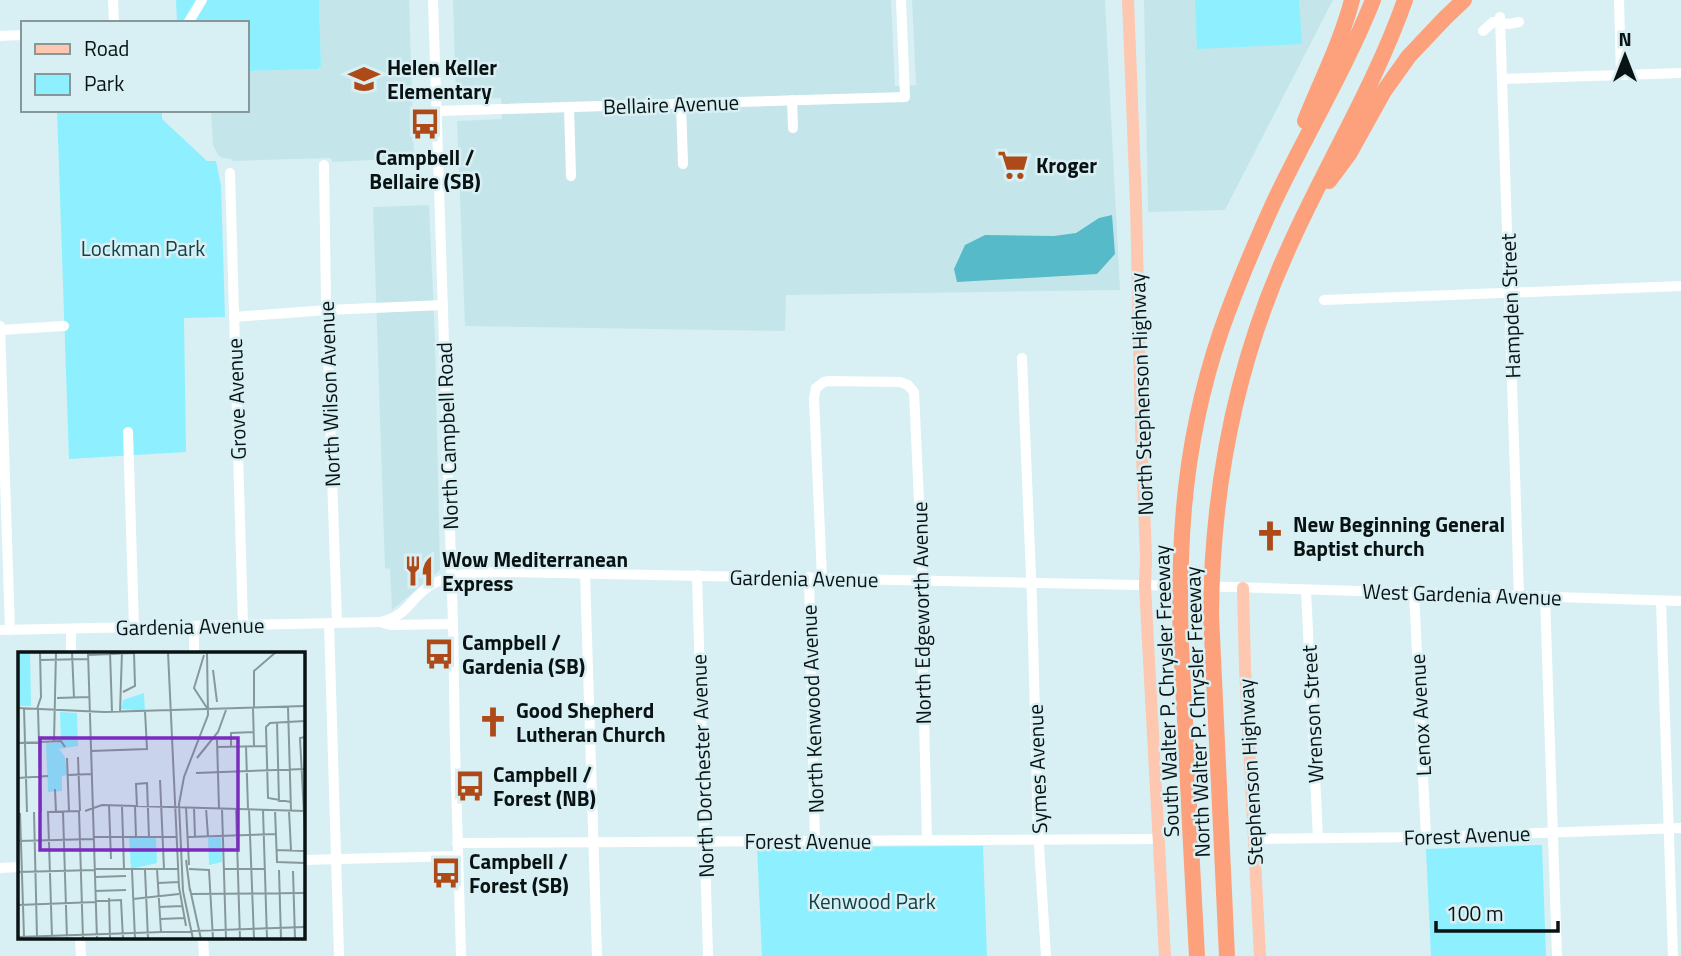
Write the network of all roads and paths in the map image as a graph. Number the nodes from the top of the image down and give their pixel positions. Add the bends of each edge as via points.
1 (114, 0) edge
2 (202, 0) edge
3 (433, 0) edge
4 (901, 0) edge
5 (1128, 0) edge
6 (1352, 0) edge
7 (1373, 0) edge
8 (1405, 0) edge
9 (1464, 0) edge
10 (1619, 0) edge
11 (1500, 20) junction
12 (114, 21) edge
13 (189, 21) edge
14 (1519, 22) dead end
15 (1483, 31) dead end
16 (21, 35) edge
17 (0, 36) edge
18 (1681, 73) edge
19 (1621, 75) junction
20 (1503, 79) junction
21 (792, 100) junction
22 (681, 104) junction
23 (569, 107) junction
24 (437, 111) junction
25 (793, 128) dead end
26 (324, 164) dead end
27 (683, 164) dead end
28 (230, 173) dead end
29 (571, 176) dead end
30 (1273, 204) junction
31 (1303, 218) junction
32 (1681, 286) edge
33 (1510, 292) junction
34 (1324, 300) dead end
35 (443, 305) junction
36 (327, 310) junction
37 (234, 317) junction
38 (64, 326) dead end
39 (0, 329) edge
40 (1022, 358) dead end
41 (911, 387) joint
42 (128, 432) dead end
43 (585, 573) junction
44 (697, 575) junction
45 (452, 576) junction
46 (809, 578) junction
47 (822, 578) junction
48 (921, 580) junction
49 (1031, 583) junction
50 (1152, 586) junction
51 (1238, 587) junction
52 (1306, 590) junction
53 (1415, 592) junction
54 (1519, 596) junction
55 (1545, 596) junction
56 (1661, 601) junction
57 (1681, 601) edge
58 (380, 622) junction
59 (333, 623) junction
60 (453, 624) junction
61 (243, 625) junction
62 (194, 626) junction
63 (134, 627) junction
64 (71, 629) junction
65 (5, 630) edge
66 (71, 652) edge
67 (194, 652) edge
68 (1669, 828) junction
69 (1681, 828) edge
70 (1553, 832) junction
71 (1426, 837) junction
72 (1318, 838) junction
73 (1159, 839) junction
74 (1254, 839) junction
75 (927, 840) junction
76 (1039, 840) junction
77 (816, 841) junction
78 (704, 842) junction
79 (457, 843) junction
80 (592, 843) junction
81 (458, 856) junction
82 (336, 859) junction
83 (304, 860) edge
84 (18, 867) edge
85 (0, 868) edge
86 (339, 956) edge
87 (461, 956) edge
88 (597, 956) edge
89 (708, 956) edge
90 (1046, 956) edge
91 (1165, 956) edge
92 (1197, 956) edge
93 (1227, 956) edge
94 (1259, 956) edge
95 (1557, 956) edge
96 (1673, 956) edge

1 - 12 street
2 - 13 street
3 - 24 street, North Campbell Road
4 - 21 street, Bellaire Avenue via 905,97
5 - 50 main road, North Stephenson Highway via 1146,557
6 - 30 highway
7 - 30 highway, South Walter P. Chrysler Freeway
8 - 31 highway, North Walter P. Chrysler Freeway
9 - 31 highway via 1409,56
10 - 19 street
11 - 14 street
11 - 15 street
11 - 20 street, Hampden Street
16 - 17 street
18 - 19 street
19 - 20 street
20 - 33 street, Hampden Street
21 - 22 street, Bellaire Avenue
21 - 25 street
22 - 23 street, Bellaire Avenue
22 - 27 street
23 - 24 street, Bellaire Avenue
23 - 29 street
24 - 35 street, North Campbell Road
26 - 36 street, North Wilson Avenue
28 - 37 street, Grove Avenue
30 - 92 highway, South Walter P. Chrysler Freeway via 1239,283 1210,370 1196,430 1183,528 1181,655
31 - 93 highway, North Walter P. Chrysler Freeway via 1248,356 1229,428 1216,513 1212,626
32 - 33 street
33 - 34 street
33 - 54 street, Hampden Street
35 - 36 street
35 - 45 street, North Campbell Road
36 - 37 street
36 - 59 street, North Wilson Avenue
37 - 61 street, Grove Avenue
38 - 39 street
39 - 65 street
40 - 49 street, Symes Avenue
41 - 47 street, North Kenwood Avenue via 900,382 829,381 816,388
41 - 48 street, North Edgeworth Avenue
42 - 63 street
43 - 44 street, Gardenia Avenue
43 - 45 street, Gardenia Avenue
43 - 80 street
44 - 46 street, Gardenia Avenue
44 - 78 street, North Dorchester Avenue
45 - 58 street, Gardenia Avenue via 428,587 400,614
45 - 60 street, North Campbell Road
46 - 47 street, Gardenia Avenue
46 - 77 street, North Kenwood Avenue
47 - 48 street, Gardenia Avenue
48 - 49 street, Gardenia Avenue
48 - 75 street, North Edgeworth Avenue
49 - 50 street, Gardenia Avenue
49 - 76 street, Symes Avenue
50 - 51 street, Gardenia Avenue
50 - 73 main road, North Stephenson Highway
51 - 52 street, West Gardenia Avenue
51 - 74 main road, Stephenson Highway
52 - 53 street, West Gardenia Avenue
52 - 72 street, Wrenson Street
53 - 54 street, West Gardenia Avenue
53 - 71 street, Lenox Avenue
54 - 55 street, West Gardenia Avenue
55 - 56 street, West Gardenia Avenue
55 - 70 street
56 - 57 street, West Gardenia Avenue
56 - 68 street
58 - 59 street, Gardenia Avenue
58 - 60 street, Gardenia Avenue
59 - 61 street, Gardenia Avenue
59 - 82 street, North Wilson Avenue
60 - 79 street, North Campbell Road
61 - 62 street, Gardenia Avenue
62 - 63 street, Gardenia Avenue
62 - 67 street
63 - 64 street, Gardenia Avenue
64 - 65 street, Gardenia Avenue
64 - 66 street
68 - 69 street, Forest Avenue
68 - 70 street, Forest Avenue
68 - 96 street
70 - 71 street, Forest Avenue
70 - 95 street
71 - 72 street, Forest Avenue
72 - 74 street, Forest Avenue
73 - 76 street, Forest Avenue
73 - 91 main road, North Stephenson Highway
74 - 94 main road, Stephenson Highway
75 - 76 street, Forest Avenue
75 - 77 street, Forest Avenue
76 - 90 street, Symes Avenue
77 - 78 street, Forest Avenue
78 - 80 street, Forest Avenue
78 - 89 street, North Dorchester Avenue
79 - 80 street, Forest Avenue
79 - 81 street, North Campbell Road
80 - 88 street
81 - 82 street
81 - 87 street, North Campbell Road
82 - 83 street
82 - 86 street, North Wilson Avenue
84 - 85 street

